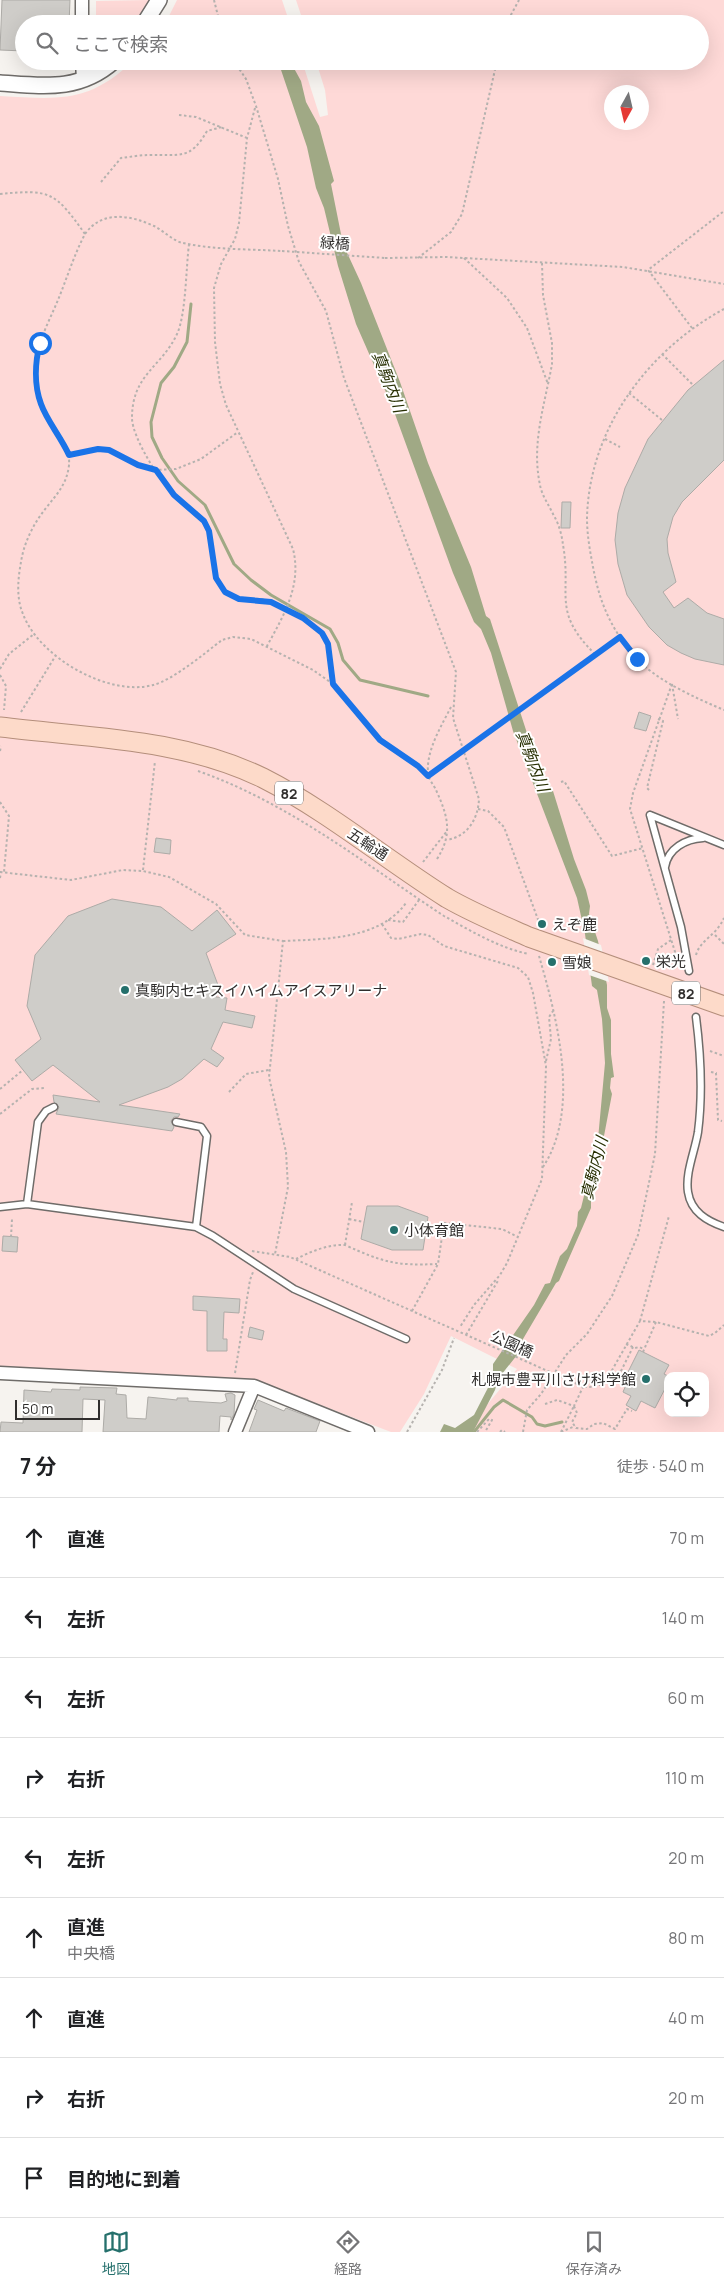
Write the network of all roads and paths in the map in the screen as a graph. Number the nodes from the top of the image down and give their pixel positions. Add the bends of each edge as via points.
1 (82, 0) edge
2 (159, 0) edge
3 (214, 0) edge
4 (519, 0) edge
5 (82, 15) edge
6 (150, 15) edge
7 (218, 15) edge
8 (511, 15) edge
9 (82, 70) edge
10 (102, 70) edge
11 (240, 70) edge
12 (495, 70) edge
13 (83, 80) junction
14 (0, 83) edge
15 (256, 106) junction
16 (179, 115) dead end
17 (222, 127) junction
18 (247, 138) junction
19 (101, 182) dead end
20 (0, 194) edge
21 (724, 211) edge
22 (85, 234) junction
23 (189, 244) junction
24 (229, 248) junction
25 (418, 258) junction
26 (464, 258) junction
27 (542, 263) junction
28 (648, 270) junction
29 (724, 284) edge
30 (724, 309) edge
31 (692, 328) junction
32 (662, 354) junction
33 (548, 384) junction
34 (693, 385) dead end
35 (628, 394) junction
36 (662, 420) dead end
37 (238, 432) junction
38 (605, 439) junction
39 (620, 447) dead end
40 (69, 455) junction
41 (156, 470) junction
42 (287, 609) junction
43 (34, 634) junction
44 (620, 637) junction
45 (267, 647) junction
46 (595, 654) junction
47 (56, 655) junction
48 (0, 668) edge
49 (0, 675) edge
50 (333, 684) junction
51 (672, 684) junction
52 (454, 703) junction
53 (724, 710) edge
54 (21, 712) dead end
55 (2, 719) edge
56 (658, 719) dead end
57 (678, 719) dead end
58 (1, 746) edge
59 (0, 751) edge
60 (155, 760) dead end
61 (197, 771) dead end
62 (428, 776) junction
63 (561, 782) dead end
64 (649, 790) dead end
65 (0, 802) edge
66 (478, 809) junction
67 (447, 831) junction
68 (705, 838) junction
69 (447, 840) junction
70 (724, 845) edge
71 (643, 848) dead end
72 (437, 859) dead end
73 (423, 862) dead end
74 (143, 871) junction
75 (664, 871) junction
76 (2, 872) edge
77 (0, 878) edge
78 (419, 900) junction
79 (406, 903) dead end
80 (724, 918) edge
81 (388, 920) junction
82 (382, 924) junction
83 (715, 934) junction
84 (671, 940) dead end
85 (283, 941) junction
86 (724, 944) edge
87 (543, 946) junction
88 (696, 956) dead end
89 (689, 971) dead end
90 (651, 972) junction
91 (664, 998) dead end
92 (724, 1006) edge
93 (553, 1011) junction
94 (696, 1018) dead end
95 (710, 1051) dead end
96 (724, 1056) edge
97 (546, 1066) junction
98 (23, 1070) dead end
99 (269, 1070) junction
100 (711, 1072) dead end
101 (0, 1088) edge
102 (44, 1088) dead end
103 (229, 1092) dead end
104 (54, 1107) dead end
105 (0, 1114) edge
106 (722, 1121) dead end
107 (176, 1122) dead end
108 (543, 1167) junction
109 (352, 1202) dead end
110 (26, 1204) junction
111 (0, 1207) edge
112 (668, 1216) dead end
113 (12, 1219) dead end
114 (349, 1220) junction
115 (364, 1222) dead end
116 (196, 1227) junction
117 (724, 1227) edge
118 (11, 1237) dead end
119 (518, 1237) junction
120 (345, 1245) junction
121 (248, 1250) dead end
122 (265, 1252) junction
123 (274, 1254) junction
124 (261, 1258) dead end
125 (296, 1259) junction
126 (438, 1264) junction
127 (254, 1270) dead end
128 (500, 1276) junction
129 (412, 1311) junction
130 (640, 1321) junction
131 (656, 1322) junction
132 (724, 1325) edge
133 (460, 1327) dead end
134 (466, 1335) junction
135 (454, 1338) dead end
136 (406, 1339) dead end
137 (626, 1344) junction
138 (632, 1347) junction
139 (0, 1373) edge
140 (553, 1374) junction
141 (610, 1374) junction
142 (233, 1385) junction
143 (254, 1386) junction
144 (584, 1387) junction
145 (545, 1404) dead end
146 (574, 1406) junction
147 (632, 1411) dead end
148 (575, 1426) junction
149 (235, 1432) edge
150 (368, 1432) edge
151 (407, 1432) edge
152 (477, 1432) edge
153 (485, 1432) edge
154 (500, 1432) edge
155 (505, 1432) edge
156 (523, 1432) edge
157 (561, 1432) edge

1 - 5 street
2 - 6 street
3 - 7 path
4 - 8 path
9 - 13 street
10 - 13 street
11 - 15 path
12 - 25 path via 462,214 451,232
13 - 14 street via 62,86
15 - 18 path
15 - 52 path via 299,262 326,310 344,378 456,672
16 - 17 path via 196,117
17 - 18 path
17 - 19 path via 207,131 200,144 188,154 121,158
18 - 24 path via 239,223
20 - 22 path via 26,190 50,196 69,211
21 - 28 path
22 - 23 path, 緑橋 via 90,226 101,220 124,216 154,226
22 - 40 path via 40,343 36,369 41,404
23 - 24 path, 緑橋
23 - 41 path via 178,333 142,379 132,409 138,442
24 - 25 path, 緑橋, bridge
24 - 37 path via 216,276 213,299 220,384
25 - 26 path, 緑橋
26 - 27 path, 緑橋
26 - 33 path via 507,298 527,328
27 - 28 path, 緑橋
27 - 33 path via 543,295 552,352
28 - 29 path, 緑橋
28 - 31 path
30 - 31 path
31 - 32 path
32 - 34 path
32 - 35 path
33 - 46 path via 537,439 540,486 563,543 568,617
35 - 36 path
35 - 38 path
37 - 41 path via 201,459 176,469
37 - 42 path via 293,549 296,572
38 - 39 path
38 - 44 path via 592,480 588,533 602,606
40 - 41 path via 109,450
40 - 43 path via 64,484 29,536 21,561 20,606
41 - 42 path via 174,495 204,521 209,531 216,578 225,592 239,599 271,602
42 - 45 path
42 - 50 path via 326,638
43 - 47 path
43 - 48 path via 9,654
44 - 46 path
44 - 51 path via 637,659
45 - 47 path via 241,637 222,640 163,682 140,688 89,677
45 - 50 path
46 - 62 path, bridge
47 - 54 path
49 - 55 path via 6,686
50 - 62 path via 380,740
51 - 53 path
51 - 57 path
52 - 62 path via 430,755
52 - 66 path via 456,734 479,799
55 - 87 main road, 五輪通 / 82 via 158,744 209,756 262,778 448,898
56 - 64 path via 663,721
58 - 59 path
60 - 74 path
61 - 78 path via 248,790 289,812
62 - 67 path via 444,807
63 - 71 path via 612,856
65 - 76 path via 9,816
66 - 69 path via 464,833
66 - 87 path via 488,811 504,827
67 - 69 path
67 - 73 path
68 - 70 lane
68 - 75 lane via 686,841 672,851
68 - 75 lane via 650,815
69 - 72 path
74 - 76 path via 123,870 71,880
74 - 85 path via 169,877 193,888 216,904 245,935
75 - 89 lane via 681,927
76 - 77 path
78 - 81 path via 403,922
78 - 87 path via 493,942 517,951
79 - 81 path via 398,914
80 - 83 path
81 - 82 path
82 - 85 path via 341,936
82 - 97 path via 391,938 428,935 444,946 524,971 533,993
83 - 86 path
83 - 88 path via 702,943
84 - 90 path via 658,949
85 - 99 path
87 - 90 main road, 五輪通 / 82
87 - 93 path
90 - 92 main road, 五輪通 / 82
91 - 140 path via 654,1154 638,1235 612,1296 587,1334
93 - 97 path via 549,1017 551,1039
93 - 108 path via 565,1084 552,1153
94 - 117 lane via 701,1087 698,1132 688,1192 695,1210
95 - 96 path
97 - 108 path
98 - 101 path
99 - 103 path via 246,1074
99 - 123 path via 288,1172 284,1212
100 - 106 path via 716,1073 718,1120
102 - 105 path via 32,1089
104 - 110 lane via 46,1111 38,1122
107 - 116 lane via 201,1127 207,1136
108 - 119 path via 540,1190
109 - 114 path
110 - 111 lane
110 - 116 lane
112 - 130 path
113 - 118 path
114 - 115 path
114 - 120 path
116 - 136 lane via 294,1289
119 - 126 path via 502,1229 444,1223
119 - 128 path
120 - 125 path
120 - 126 path via 389,1263
121 - 122 path, 公園橋
122 - 123 path, 公園橋
122 - 124 path
123 - 125 path, 公園橋
125 - 129 path, 公園橋
126 - 129 path
127 - 142 path
128 - 133 path via 474,1305
128 - 134 path
129 - 134 path, 公園橋
130 - 131 path
130 - 137 path
131 - 132 path via 709,1336
131 - 138 path via 643,1351
134 - 140 path, 公園橋
135 - 151 path via 442,1370
137 - 138 path
137 - 141 path
138 - 141 path via 618,1377
139 - 142 street
140 - 144 path, 公園橋
140 - 156 path via 527,1410
141 - 144 path via 601,1385
142 - 143 street
143 - 149 street
143 - 150 street
144 - 146 path
145 - 146 path via 557,1400
146 - 148 path via 578,1413 572,1422
146 - 157 path
147 - 148 path via 627,1409 615,1429 603,1423 582,1430
148 - 157 path
152 - 153 path via 489,1418 492,1420
154 - 155 path

